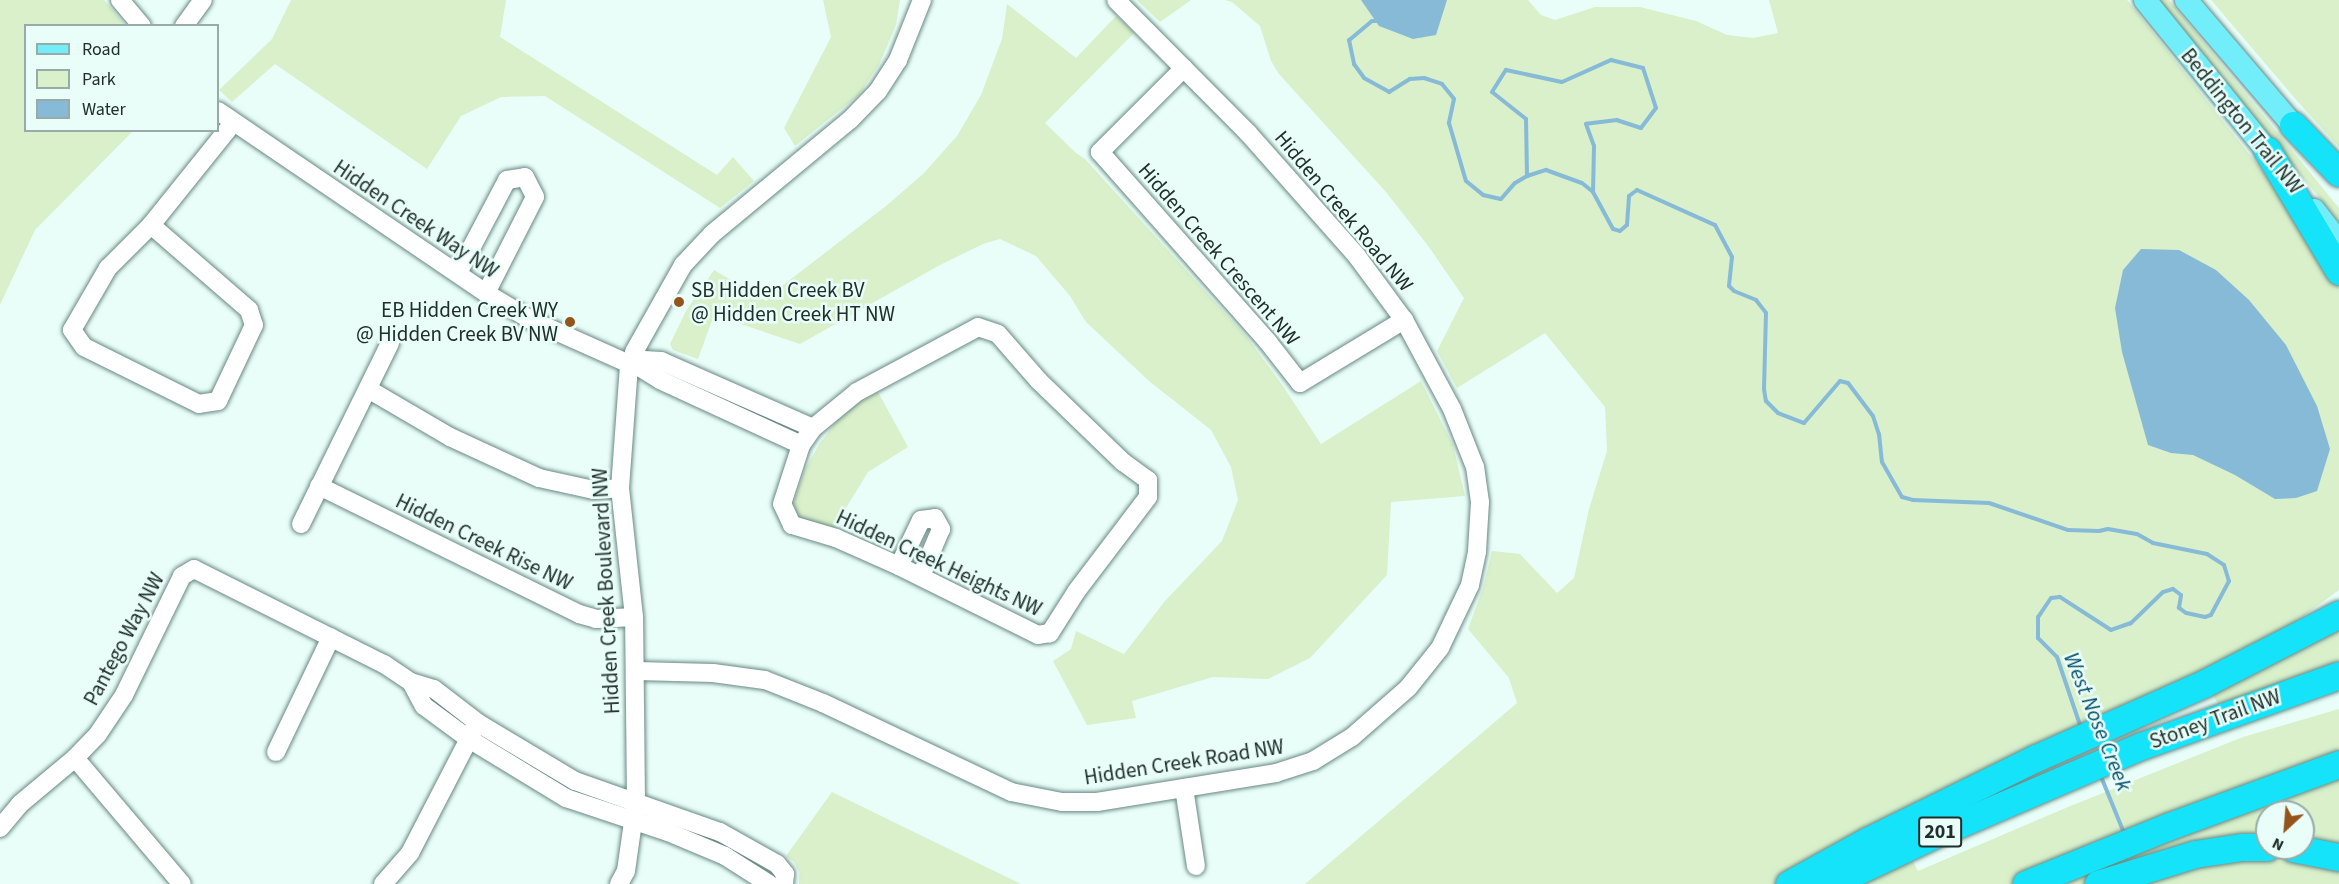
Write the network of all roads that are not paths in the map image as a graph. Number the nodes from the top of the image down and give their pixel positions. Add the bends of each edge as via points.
1 (120, 0) edge
2 (203, 0) edge
3 (914, 0) edge
4 (922, 0) edge
5 (1116, 0) edge
6 (2145, 0) edge
7 (2186, 0) edge
8 (915, 23) junction
9 (140, 24) edge
10 (185, 24) edge
11 (1184, 68) junction
12 (219, 112) edge
13 (233, 123) junction
14 (2294, 125) junction
15 (2267, 150) junction
16 (2339, 173) edge
17 (2339, 183) edge
18 (151, 225) junction
19 (2339, 242) edge
20 (2339, 271) edge
21 (458, 273) junction
22 (486, 293) junction
23 (1404, 320) junction
24 (390, 343) dead end
25 (636, 361) junction
26 (368, 389) junction
27 (813, 429) junction
28 (801, 445) junction
29 (319, 486) junction
30 (620, 488) junction
31 (301, 524) dead end
32 (899, 566) junction
33 (921, 576) junction
34 (2339, 598) edge
35 (634, 617) junction
36 (2329, 619) edge
37 (331, 637) junction
38 (637, 671) junction
39 (2339, 675) edge
40 (411, 682) junction
41 (478, 723) junction
42 (469, 739) junction
43 (276, 752) dead end
44 (75, 758) junction
45 (2339, 764) edge
46 (1184, 788) junction
47 (636, 801) junction
48 (634, 820) junction
49 (0, 828) edge
50 (2255, 847) edge
51 (2315, 852) edge
52 (2339, 857) edge
53 (1196, 866) dead end
54 (2100, 883) edge
55 (182, 884) edge
56 (383, 884) edge
57 (619, 884) edge
58 (769, 884) edge
59 (784, 884) edge
60 (1790, 884) edge
61 (1830, 884) edge
62 (2026, 884) edge

1 - 9 street
2 - 10 street
3 - 8 street, Hidden Creek Boulevard NW
4 - 8 street, Hidden Creek Boulevard NW
5 - 11 street, Hidden Creek Road NW
6 - 15 main road, Beddington Trail NW
7 - 14 main road, Beddington Trail NW
8 - 25 street, Hidden Creek Boulevard NW via 898,60 878,90 850,120 712,234 683,265
11 - 23 street, Hidden Creek Road NW via 1248,133 1356,255
11 - 23 street, Hidden Creek Crescent NW via 1100,152 1300,383
12 - 13 street, Hidden Creek Way NW
13 - 18 street
13 - 21 street, Hidden Creek Way NW
14 - 16 highway
14 - 17 main road, Beddington Trail NW
15 - 19 main road, Beddington Trail NW
15 - 20 highway
18 - 18 street via 108,268 72,330 84,347 199,404 219,401 254,325 249,310
21 - 22 street, Hidden Creek Way NW
21 - 22 street via 507,180 525,177 535,196
22 - 25 street, Hidden Creek Way NW via 541,326
23 - 46 street, Hidden Creek Road NW via 1452,409 1475,467 1480,502 1477,551 1461,609 1440,648 1408,688 1352,737 1313,761 1276,773
24 - 26 street
25 - 27 street, Hidden Creek Way NW via 661,362
25 - 28 street, Hidden Creek Way NW via 660,380
25 - 30 street, Hidden Creek Boulevard NW via 626,402
26 - 29 street
26 - 30 street via 450,437 539,478 594,490
27 - 28 street, Hidden Creek Heights NW
27 - 33 street, Hidden Creek Heights NW via 857,392 978,327 998,334 1039,381 1123,462 1148,480 1148,497 1050,633 1038,635
28 - 32 street, Hidden Creek Heights NW via 782,504 792,525 836,538
29 - 31 street
29 - 35 street, Hidden Creek Rise NW via 579,614 596,619
30 - 35 street, Hidden Creek Boulevard NW
32 - 33 street, Hidden Creek Heights NW
32 - 33 street via 921,520 935,518 941,530
34 - 36 highway
35 - 38 street, Hidden Creek Boulevard NW
36 - 60 highway via 2264,655 2036,758 1867,841
37 - 40 street, Pantego Way NW
37 - 43 street
37 - 44 street, Pantego Way NW via 194,569 182,576 124,695 98,734
38 - 46 street, Hidden Creek Road NW via 713,673 765,680 823,703 1011,792 1062,802 1097,802
38 - 47 street, Hidden Creek Boulevard NW
39 - 61 highway, Stoney Trail NW / 201 via 2141,747 1938,833
40 - 41 street, Pantego Way NW via 434,689
40 - 42 street, Pantego Way NW via 424,706
41 - 42 street
41 - 47 street, Pantego Way NW via 575,781
42 - 48 street, Pantego Way NW via 566,798
42 - 56 street via 410,853
44 - 49 street, Pantego Way NW via 20,804
44 - 55 street
45 - 62 highway
46 - 53 street
47 - 48 street, Hidden Creek Boulevard NW
47 - 59 street, Pantego Way NW via 720,832 777,864 785,874
48 - 57 street, Hidden Creek Boulevard NW via 626,871
48 - 58 street, Pantego Way NW via 725,856
50 - 54 highway via 2216,849
51 - 52 highway

